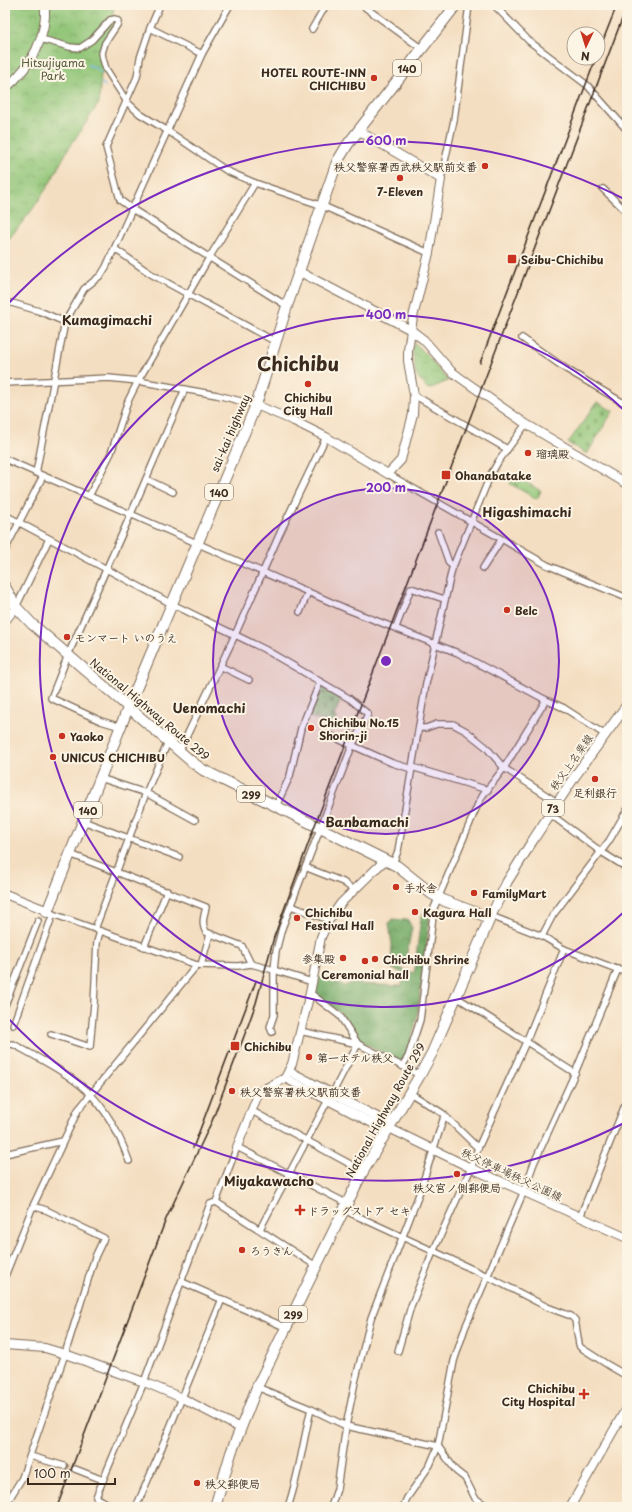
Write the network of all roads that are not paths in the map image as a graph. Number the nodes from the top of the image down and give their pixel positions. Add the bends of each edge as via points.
1 (45, 5) edge
2 (160, 5) edge
3 (230, 5) edge
4 (326, 5) edge
5 (362, 5) edge
6 (456, 5) edge
7 (469, 5) edge
8 (494, 5) edge
9 (150, 28) junction
10 (312, 29) dead end
11 (41, 39) junction
12 (422, 49) junction
13 (202, 54) junction
14 (5, 89) edge
15 (127, 102) junction
16 (627, 130) edge
17 (168, 131) junction
18 (359, 131) junction
19 (441, 179) junction
20 (255, 183) junction
21 (603, 189) dead end
22 (323, 206) junction
23 (132, 209) junction
24 (627, 212) edge
25 (115, 249) junction
26 (429, 253) junction
27 (209, 258) junction
28 (300, 272) junction
29 (187, 295) junction
30 (12, 303) dead end
31 (288, 306) junction
32 (65, 322) junction
33 (411, 330) junction
34 (522, 338) dead end
35 (276, 342) junction
36 (53, 381) junction
37 (138, 381) junction
38 (5, 383) edge
39 (185, 390) junction
40 (414, 395) junction
41 (627, 404) edge
42 (256, 405) junction
43 (526, 424) junction
44 (326, 437) junction
45 (507, 449) junction
46 (5, 459) edge
47 (36, 473) junction
48 (388, 474) junction
49 (43, 476) junction
50 (146, 479) junction
51 (627, 484) edge
52 (173, 492) dead end
53 (89, 496) junction
54 (131, 514) junction
55 (5, 516) edge
56 (471, 522) junction
57 (20, 523) junction
58 (438, 532) dead end
59 (49, 539) junction
60 (502, 540) junction
61 (197, 543) junction
62 (5, 550) edge
63 (453, 566) junction
64 (483, 568) dead end
65 (106, 569) junction
66 (263, 572) junction
67 (5, 587) edge
68 (308, 592) junction
69 (627, 598) edge
70 (444, 599) junction
71 (172, 604) junction
72 (16, 607) junction
73 (300, 612) dead end
74 (5, 621) edge
75 (396, 627) junction
76 (235, 635) junction
77 (435, 643) junction
78 (68, 655) junction
79 (220, 666) junction
80 (249, 680) dead end
81 (320, 682) junction
82 (546, 700) junction
83 (626, 706) edge
84 (128, 708) junction
85 (121, 727) junction
86 (419, 728) junction
87 (604, 734) junction
88 (329, 735) dead end
89 (168, 742) junction
90 (352, 746) junction
91 (179, 752) junction
92 (412, 768) junction
93 (504, 768) junction
94 (100, 778) junction
95 (488, 790) junction
96 (146, 793) junction
97 (557, 802) junction
98 (276, 806) junction
99 (550, 814) junction
100 (626, 814) edge
101 (195, 820) dead end
102 (83, 821) junction
103 (320, 827) junction
104 (129, 839) junction
105 (600, 851) junction
106 (70, 854) junction
107 (179, 857) dead end
108 (389, 862) junction
109 (305, 867) junction
110 (627, 868) edge
111 (116, 872) junction
112 (354, 890) junction
113 (167, 891) junction
114 (5, 894) edge
115 (439, 898) junction
116 (291, 906) junction
117 (49, 913) junction
118 (491, 917) junction
119 (329, 920) junction
120 (38, 921) dead end
121 (94, 929) junction
122 (100, 932) junction
123 (210, 934) junction
124 (542, 936) junction
125 (144, 947) junction
126 (564, 949) junction
127 (251, 964) junction
128 (199, 965) junction
129 (618, 969) junction
130 (274, 970) junction
131 (627, 973) edge
132 (312, 982) junction
133 (310, 993) junction
134 (456, 996) junction
135 (5, 1005) edge
136 (13, 1025) dead end
137 (300, 1031) junction
138 (272, 1032) dead end
139 (51, 1034) dead end
140 (526, 1042) junction
141 (358, 1044) junction
142 (5, 1048) edge
143 (402, 1066) junction
144 (575, 1073) junction
145 (287, 1075) junction
146 (420, 1076) junction
147 (410, 1093) junction
148 (91, 1094) junction
149 (330, 1097) junction
150 (627, 1100) edge
151 (252, 1111) junction
152 (444, 1115) junction
153 (389, 1128) junction
154 (63, 1141) junction
155 (306, 1141) junction
156 (237, 1147) junction
157 (478, 1148) junction
158 (434, 1149) junction
159 (5, 1154) edge
160 (129, 1161) dead end
161 (471, 1168) junction
162 (363, 1171) junction
163 (289, 1173) junction
164 (524, 1191) junction
165 (216, 1202) junction
166 (33, 1206) junction
167 (346, 1207) junction
168 (580, 1217) junction
169 (260, 1229) junction
170 (402, 1237) junction
171 (627, 1238) edge
172 (433, 1252) junction
173 (316, 1266) junction
174 (5, 1276) edge
175 (487, 1276) junction
176 (182, 1282) junction
177 (222, 1299) junction
178 (287, 1328) junction
179 (5, 1345) edge
180 (398, 1351) dead end
181 (66, 1354) junction
182 (627, 1376) edge
183 (144, 1382) junction
184 (258, 1387) junction
185 (182, 1398) junction
186 (627, 1407) edge
187 (311, 1409) junction
188 (346, 1426) junction
189 (240, 1428) junction
190 (438, 1446) junction
191 (30, 1456) junction
192 (64, 1466) tunnel mouth
193 (75, 1469) tunnel mouth
194 (103, 1480) junction
195 (5, 1506) edge
196 (113, 1507) edge
197 (136, 1507) edge
198 (216, 1507) edge
199 (288, 1507) edge
200 (331, 1507) edge
201 (403, 1507) edge
202 (491, 1507) edge
203 (570, 1507) edge

1 - 11 street via 46,18
2 - 9 street
3 - 13 street
4 - 10 street
5 - 12 street
6 - 12 highway, sai-kai highway / 140
7 - 19 street via 454,120
8 - 16 street via 529,42 587,85
9 - 13 street
9 - 15 street via 137,77
11 - 14 street via 29,64
11 - 15 street via 80,48 92,40 110,20 118,21 102,53 106,68
12 - 18 highway, sai-kai highway / 140
13 - 17 street
15 - 17 street via 140,114
15 - 23 street via 106,147 120,200
17 - 20 street via 227,171
17 - 23 street
18 - 19 street
18 - 22 highway, sai-kai highway / 140 via 337,162
19 - 26 street
20 - 22 street
20 - 27 street
21 - 24 street
22 - 26 street
22 - 28 highway, sai-kai highway / 140
23 - 25 street
23 - 27 street
25 - 29 street
25 - 32 street via 101,275 84,289
26 - 33 street
27 - 29 street
27 - 31 street
28 - 31 highway, sai-kai highway / 140
28 - 33 street
29 - 35 street
29 - 37 street
30 - 32 street
31 - 35 highway, sai-kai highway / 140
32 - 36 street
33 - 40 street via 408,355
33 - 43 street via 424,340 457,376
34 - 41 street via 566,369
35 - 42 highway, sai-kai highway / 140
36 - 37 street via 109,378
36 - 38 street
36 - 47 street
37 - 39 street
37 - 53 street via 128,401 111,453
39 - 42 street via 220,395
39 - 50 street
40 - 45 street
40 - 48 street via 413,414 401,460
42 - 44 street
42 - 61 highway, sai-kai highway / 140
43 - 45 street
43 - 51 street
44 - 48 street
44 - 66 street
45 - 56 street via 490,476
46 - 47 street
47 - 49 street
48 - 56 street
49 - 53 street
49 - 57 street
50 - 52 street
50 - 54 street
53 - 54 street
54 - 61 street
54 - 65 street
55 - 57 street
56 - 60 street
56 - 63 street
57 - 59 street
57 - 62 street
58 - 63 street via 449,563
59 - 65 street
59 - 72 street
60 - 64 street
60 - 69 street via 547,565
61 - 66 street
61 - 71 highway, sai-kai highway / 140
63 - 70 street
65 - 71 street
65 - 78 street
66 - 68 street
66 - 76 street
67 - 72 highway, National Highway Route 299 / 299
68 - 73 street
68 - 75 street
70 - 75 street via 411,588
70 - 77 street
71 - 76 street
71 - 84 highway, sai-kai highway / 140
72 - 74 street
72 - 78 highway, National Highway Route 299 / 299
75 - 77 street
76 - 79 street
76 - 81 street
77 - 82 street
77 - 86 street
78 - 84 highway, National Highway Route 299 / 299
78 - 85 street via 51,698 101,721
79 - 80 street
79 - 91 street
81 - 90 street via 368,714
81 - 98 street via 301,728 290,776
82 - 87 street via 564,708
82 - 93 street
83 - 87 main road, 秩父上名栗線 / 73
84 - 85 highway, sai-kai highway / 140
84 - 89 highway, National Highway Route 299 / 299
85 - 94 highway, sai-kai highway / 140
86 - 92 street
86 - 93 street via 453,724 486,748
87 - 97 main road, 秩父上名栗線 / 73
88 - 90 street
89 - 91 highway, National Highway Route 299 / 299
89 - 96 street
90 - 92 street via 392,763
90 - 103 street
91 - 98 highway, National Highway Route 299 / 299 via 203,770
92 - 95 street
92 - 108 street via 398,851
93 - 95 street
93 - 97 street
94 - 96 street
94 - 102 highway, sai-kai highway / 140
95 - 115 street via 476,809
96 - 101 street
96 - 104 street
97 - 99 main road, 秩父上名栗線 / 73
98 - 103 highway, National Highway Route 299 / 299
99 - 105 street
99 - 118 main road, 秩父上名栗線 / 73 via 507,882
100 - 105 street
102 - 104 street
102 - 106 highway, sai-kai highway / 140
103 - 108 highway, National Highway Route 299 / 299
103 - 109 street
104 - 107 street
104 - 111 street
105 - 110 street
105 - 124 street via 553,915
106 - 111 street
106 - 117 highway, sai-kai highway / 140
108 - 112 street
108 - 115 highway, National Highway Route 299 / 299
109 - 112 street via 343,882
109 - 116 street
111 - 113 street
111 - 121 street
112 - 119 street
113 - 123 street via 206,907 203,928
113 - 125 street
114 - 117 street
115 - 118 highway, National Highway Route 299 / 299
115 - 143 street via 433,912 420,1020 408,1057
116 - 119 street
116 - 130 street via 276,950
117 - 121 street
117 - 136 street
118 - 124 street
118 - 134 highway, National Highway Route 299 / 299
119 - 132 street via 322,937
120 - 135 street
121 - 122 street
122 - 125 street
122 - 139 street via 96,942 90,1047
123 - 127 street via 242,946
123 - 128 street
124 - 126 street
125 - 128 street
126 - 129 street
126 - 140 street
127 - 128 street
127 - 130 street
128 - 148 street
129 - 131 street
129 - 144 street
130 - 132 street
130 - 138 street via 274,1015 270,1027
132 - 133 street
133 - 137 street
133 - 141 street via 340,1016
134 - 140 street
134 - 146 highway, National Highway Route 299 / 299
137 - 141 street
137 - 145 street
140 - 144 street
140 - 157 street
141 - 143 street
141 - 149 street
142 - 148 street via 6,1045 13,1044 76,1080
143 - 146 street
144 - 164 street
145 - 149 street, 秩父停車場秩父公園線
145 - 151 street via 259,1092
146 - 147 highway, National Highway Route 299 / 299
147 - 152 street
147 - 153 highway, National Highway Route 299 / 299
148 - 154 street via 78,1110
148 - 160 street via 101,1105 119,1135
149 - 153 street, 秩父停車場秩父公園線 via 380,1127
149 - 155 street
150 - 168 street
151 - 155 street
151 - 156 street
152 - 157 street
152 - 158 street
153 - 158 street, 秩父停車場秩父公園線
153 - 162 highway, National Highway Route 299 / 299
154 - 159 street
154 - 166 street
155 - 162 street
155 - 163 street
156 - 163 street
156 - 165 street
157 - 161 street
158 - 161 street, 秩父停車場秩父公園線
158 - 170 street
161 - 164 street, 秩父停車場秩父公園線
161 - 172 street
162 - 167 highway, National Highway Route 299 / 299
163 - 167 street
163 - 169 street
164 - 168 street, 秩父停車場秩父公園線
164 - 175 street
165 - 169 street
165 - 176 street via 210,1204
166 - 174 street
166 - 181 street via 104,1238 95,1257
167 - 170 street
167 - 173 highway, National Highway Route 299 / 299
168 - 171 street, 秩父停車場秩父公園線
169 - 173 street
170 - 172 street
170 - 188 street via 371,1318
172 - 175 street
172 - 180 street via 411,1306
173 - 178 highway, National Highway Route 299 / 299
175 - 182 street via 547,1307 571,1316 575,1320 580,1347
175 - 190 street via 464,1328 454,1361
176 - 177 street
176 - 183 street
177 - 178 street
177 - 185 street
178 - 184 highway, National Highway Route 299 / 299
179 - 181 street via 45,1348
181 - 183 street
181 - 191 street
183 - 185 street
183 - 194 street
184 - 187 street
184 - 189 highway, National Highway Route 299 / 299
185 - 189 street
185 - 197 street
186 - 203 street
187 - 188 street
187 - 199 street
188 - 190 street
188 - 200 street via 337,1489
189 - 198 highway, National Highway Route 299 / 299
190 - 201 street via 430,1465
190 - 202 street via 456,1471 465,1478 475,1498
191 - 192 street
191 - 195 street via 22,1478
193 - 194 street
194 - 196 street via 96,1497

